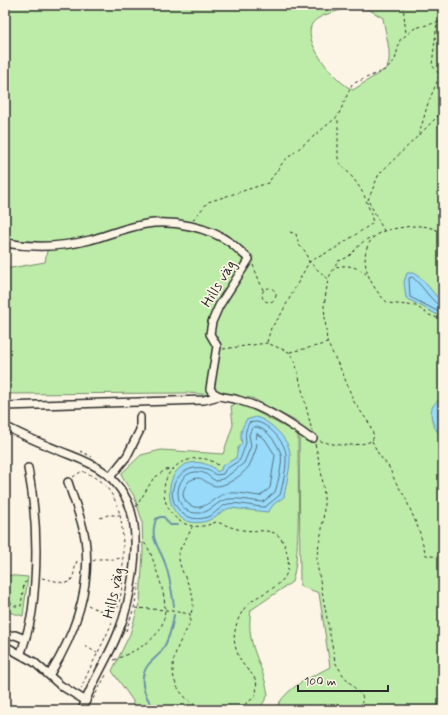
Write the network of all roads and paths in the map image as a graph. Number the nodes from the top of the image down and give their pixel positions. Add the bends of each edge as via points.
1 (403, 5) edge
2 (443, 21) edge
3 (437, 22) junction
4 (407, 35) junction
5 (443, 111) edge
6 (338, 116) junction
7 (419, 135) junction
8 (368, 200) junction
9 (189, 226) junction
10 (384, 231) junction
11 (290, 232) dead end
12 (443, 234) edge
13 (373, 237) junction
14 (5, 243) edge
15 (249, 259) junction
16 (308, 262) junction
17 (335, 268) junction
18 (367, 274) junction
19 (328, 279) junction
20 (263, 291) junction
21 (443, 320) edge
22 (327, 342) junction
23 (267, 343) junction
24 (217, 346) junction
25 (289, 352) junction
26 (219, 396) junction
27 (5, 406) edge
28 (140, 417) dead end
29 (5, 426) edge
30 (313, 438) junction
31 (372, 440) junction
32 (75, 450) dead end
33 (94, 458) dead end
34 (218, 465) dead end
35 (28, 468) dead end
36 (173, 468) junction
37 (110, 477) junction
38 (68, 482) joint
39 (134, 502) dead end
40 (135, 507) junction
41 (136, 513) dead end
42 (121, 515) junction
43 (100, 518) dead end
44 (192, 527) junction
45 (140, 546) dead end
46 (123, 557) junction
47 (443, 558) edge
48 (86, 561) junction
49 (34, 578) junction
50 (139, 581) dead end
51 (5, 598) edge
52 (81, 603) junction
53 (134, 608) junction
54 (166, 610) junction
55 (116, 612) junction
56 (190, 614) junction
57 (125, 634) dead end
58 (5, 636) edge
59 (25, 639) junction
60 (5, 646) edge
61 (85, 646) dead end
62 (21, 653) junction
63 (97, 653) junction
64 (116, 653) dead end
65 (108, 671) dead end
66 (50, 674) junction
67 (79, 693) dead end
68 (88, 702) junction
69 (82, 710) edge
70 (205, 710) edge
71 (237, 710) edge
72 (359, 710) edge

1 - 4 path
2 - 3 path
3 - 4 path via 415,28
3 - 7 path via 432,65 440,75
4 - 6 path via 400,40 395,60 387,69 352,84
5 - 7 path
6 - 8 path via 338,161 361,186
6 - 9 path via 284,161 268,183 208,202
7 - 8 path via 379,174
8 - 10 path
8 - 16 path via 373,223 334,249
9 - 14 street, Hills väg via 146,224 89,240 51,246 28,247
9 - 15 street, Hills väg via 208,231 231,243
10 - 12 path via 425,226
10 - 13 path
11 - 16 path via 296,234
13 - 17 path via 359,245 347,258 338,261
13 - 18 path via 368,245
15 - 20 path
15 - 24 street, Hills väg via 215,314 210,334
16 - 19 path
16 - 23 path via 271,328
17 - 18 path via 342,265 357,267
17 - 19 path
18 - 21 path via 376,290 388,303 416,306
19 - 22 path via 324,306
20 - 20 path via 273,289 276,292 275,299 271,302 266,301 262,296
22 - 25 path
22 - 31 path via 354,402 372,428
23 - 24 path via 230,349
23 - 25 path
24 - 26 street, Hills väg via 210,384 213,392
25 - 30 path via 295,361
26 - 27 street via 204,400
26 - 30 street via 239,400 271,413
28 - 37 street via 140,430 127,456
29 - 37 street, Hills väg via 26,438 90,463
30 - 31 path via 341,445
30 - 72 path via 323,473 325,494 322,534 316,553 319,576 335,662 362,696
31 - 47 path via 405,497 426,555
32 - 33 path
34 - 36 path via 210,460 197,458
35 - 49 street via 33,501
36 - 40 path via 165,470 153,479
36 - 44 path via 165,480 164,498 170,513
37 - 68 street, Hills väg via 124,494 133,518 132,585 118,635
38 - 42 path via 82,471 99,480 112,494
38 - 48 street via 81,522
39 - 40 path
40 - 41 path
42 - 43 path
42 - 46 path
44 - 56 path via 179,551 180,566 192,592 193,606
44 - 71 path via 198,528 216,522 243,530 275,532 282,540 288,555 288,568 281,582 252,601 237,622 234,633 236,650 246,668 255,677 257,685 255,697
45 - 54 path via 140,539 152,556 166,598
46 - 48 path
46 - 55 path via 121,591
48 - 49 path via 77,561 70,582
48 - 52 street via 85,587
49 - 51 path via 24,583 21,606 15,606
49 - 59 street via 32,613
50 - 53 path
52 - 55 path via 98,610
52 - 66 street via 60,658
53 - 54 path
53 - 57 path
54 - 56 path
54 - 64 path via 162,629 154,637 113,660
55 - 63 path
56 - 70 path via 188,629 176,652 173,676 183,696
58 - 59 street via 15,635
59 - 62 street
60 - 62 street
61 - 63 path
62 - 66 street
63 - 67 path
65 - 68 path via 95,697
66 - 68 street via 60,686
68 - 69 street, Hills väg

